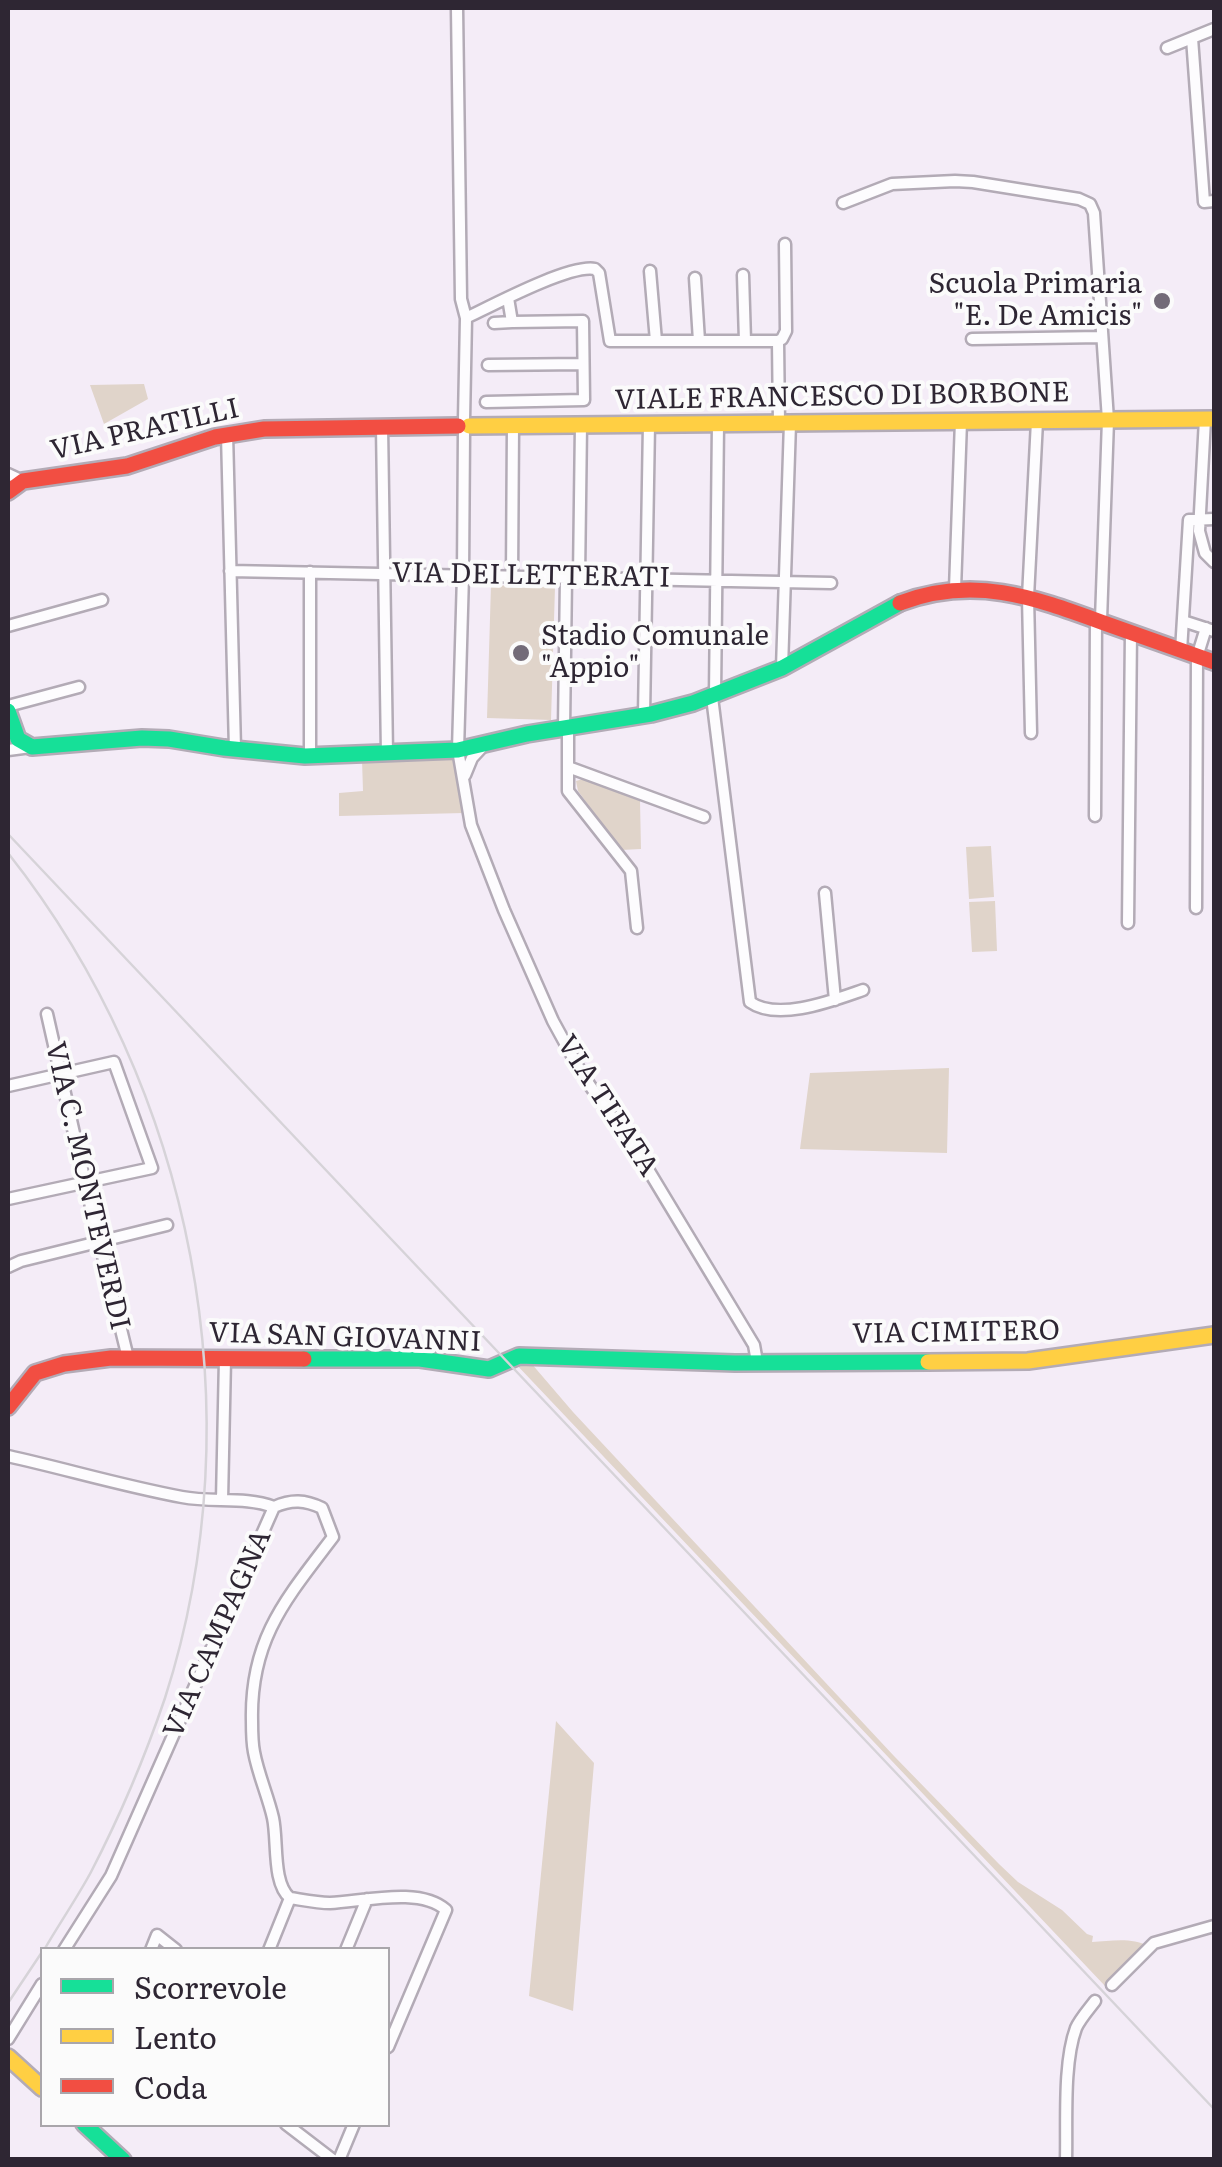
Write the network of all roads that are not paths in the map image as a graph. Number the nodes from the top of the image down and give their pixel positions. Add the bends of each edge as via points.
1 (457, 8) edge
2 (1214, 29) edge
3 (1192, 38) junction
4 (1167, 48) dead end
5 (1214, 201) edge
6 (843, 203) dead end
7 (785, 244) dead end
8 (650, 272) dead end
9 (743, 275) dead end
10 (695, 278) dead end
11 (508, 298) junction
12 (466, 318) junction
13 (512, 322) junction
14 (494, 323) dead end
15 (1102, 337) junction
16 (972, 339) dead end
17 (656, 341) junction
18 (699, 341) junction
19 (745, 341) junction
20 (778, 341) junction
21 (488, 364) dead end
22 (584, 364) junction
23 (486, 402) dead end
24 (1210, 419) edge
25 (1036, 420) junction
26 (1108, 420) junction
27 (961, 421) junction
28 (785, 423) junction
29 (650, 424) junction
30 (718, 424) junction
31 (580, 425) junction
32 (464, 426) junction
33 (513, 426) junction
34 (382, 427) junction
35 (227, 434) junction
36 (15, 478) edge
37 (8, 492) edge
38 (1214, 519) edge
39 (1200, 520) junction
40 (1214, 562) edge
41 (230, 571) junction
42 (310, 572) junction
43 (384, 573) junction
44 (463, 575) junction
45 (512, 576) junction
46 (566, 577) junction
47 (580, 577) junction
48 (647, 578) junction
49 (716, 580) junction
50 (784, 581) junction
51 (831, 583) dead end
52 (955, 589) junction
53 (1028, 598) junction
54 (102, 600) dead end
55 (1099, 619) junction
56 (1183, 622) junction
57 (8, 626) edge
58 (1210, 629) edge
59 (1131, 631) junction
60 (1189, 654) junction
61 (1214, 662) edge
62 (782, 668) junction
63 (79, 688) dead end
64 (714, 696) junction
65 (8, 709) edge
66 (644, 716) junction
67 (566, 728) junction
68 (1030, 733) dead end
69 (485, 744) junction
70 (32, 747) junction
71 (229, 749) junction
72 (8, 750) edge
73 (458, 750) junction
74 (387, 754) junction
75 (310, 756) junction
76 (568, 767) junction
77 (464, 781) junction
78 (1095, 816) dead end
79 (704, 817) dead end
80 (826, 893) dead end
81 (1196, 908) dead end
82 (1128, 923) dead end
83 (637, 928) dead end
84 (864, 990) dead end
85 (835, 1000) junction
86 (47, 1014) dead end
87 (60, 1073) junction
88 (8, 1086) edge
89 (84, 1182) junction
90 (8, 1199) edge
91 (167, 1225) dead end
92 (100, 1243) junction
93 (8, 1267) edge
94 (1214, 1335) edge
95 (128, 1358) junction
96 (226, 1358) junction
97 (757, 1362) junction
98 (8, 1407) edge
99 (8, 1456) edge
100 (222, 1500) junction
101 (274, 1507) junction
102 (290, 1898) junction
103 (367, 1900) junction
104 (1214, 1926) edge
105 (66, 1947) edge
106 (152, 1947) edge
107 (172, 1947) edge
108 (270, 1947) edge
109 (347, 1947) edge
110 (1112, 1985) dead end
111 (40, 1987) edge
112 (1095, 2001) dead end
113 (8, 2039) edge
114 (390, 2043) edge
115 (8, 2058) edge
116 (40, 2086) edge
117 (87, 2127) edge
118 (290, 2127) edge
119 (352, 2127) edge
120 (123, 2160) edge
121 (336, 2160) edge
122 (1066, 2160) edge

1 - 12 street, VIA TIFATA
2 - 3 street
3 - 4 street
3 - 5 street via 1204,202
6 - 15 street via 892,184 973,182 1090,204
7 - 20 street via 786,332
8 - 17 street
9 - 19 street
10 - 18 street
11 - 12 street
11 - 13 street
11 - 17 street via 585,267 596,269 610,340
12 - 32 street, VIA TIFATA
13 - 14 street
13 - 22 street via 583,321
15 - 16 street
15 - 26 street
17 - 18 street
18 - 19 street
19 - 20 street
20 - 28 street
21 - 22 street
22 - 23 street via 584,400
24 - 26 street, VIALE FRANCESCO DI BORBONE
24 - 39 street
25 - 26 street, VIALE FRANCESCO DI BORBONE
25 - 27 street, VIALE FRANCESCO DI BORBONE
25 - 53 street
26 - 55 street
27 - 28 street, VIALE FRANCESCO DI BORBONE
27 - 52 street
28 - 30 street, VIALE FRANCESCO DI BORBONE
28 - 50 street
29 - 30 street, VIALE FRANCESCO DI BORBONE
29 - 31 street, VIALE FRANCESCO DI BORBONE
29 - 48 street
30 - 49 street
31 - 33 street, VIALE FRANCESCO DI BORBONE
31 - 47 street
32 - 33 street, VIALE FRANCESCO DI BORBONE
32 - 34 street, VIA PRATILLI
32 - 44 street, VIA TIFATA
33 - 45 street
34 - 35 street, VIA PRATILLI
34 - 43 street
35 - 36 street, VIA PRATILLI via 144,462
35 - 41 street
36 - 37 street
38 - 39 street
39 - 40 street via 1201,542
39 - 56 street via 1189,520
41 - 42 street, VIA DEI LETTERATI
41 - 71 street
42 - 43 street, VIA DEI LETTERATI
42 - 75 street
43 - 44 street, VIA DEI LETTERATI
43 - 74 street
44 - 45 street, VIA DEI LETTERATI
44 - 73 street, VIA TIFATA
45 - 46 street, VIA DEI LETTERATI
46 - 47 street, VIA DEI LETTERATI
46 - 67 street
47 - 48 street, VIA DEI LETTERATI
48 - 49 street, VIA DEI LETTERATI
48 - 66 street
49 - 50 street, VIA DEI LETTERATI
49 - 64 street
50 - 51 street, VIA DEI LETTERATI
50 - 62 street
52 - 53 street
52 - 62 street via 888,608
53 - 55 street
53 - 68 street
54 - 57 street
55 - 59 street
55 - 78 street
56 - 58 street
56 - 60 street
58 - 60 street
59 - 60 street
59 - 82 street
60 - 61 street
60 - 81 street
62 - 64 street
63 - 65 street
64 - 66 street
64 - 85 street via 750,1002 778,1009
65 - 70 street via 16,738
66 - 67 street
67 - 69 street
67 - 76 street
69 - 73 street
69 - 77 street
70 - 71 street via 169,738
70 - 72 street
71 - 75 street
73 - 74 street
73 - 77 street, VIA TIFATA
74 - 75 street
76 - 79 street
76 - 83 street via 568,791 631,871
77 - 97 street, VIA TIFATA via 472,825 553,1021 650,1171 754,1345
80 - 85 street
84 - 85 street
86 - 87 street, VIA C. MONTEVERDI
87 - 88 street
87 - 89 street, VIA C. MONTEVERDI
87 - 89 street via 114,1062 152,1168
89 - 90 street
89 - 92 street, VIA C. MONTEVERDI
91 - 92 street
92 - 93 street
92 - 95 street, VIA C. MONTEVERDI
94 - 97 street, VIA CIMITERO via 1028,1361
95 - 96 street, VIA SAN GIOVANNI
95 - 98 street, VIA SAN GIOVANNI via 36,1373
96 - 97 street, VIA SAN GIOVANNI via 420,1359 482,1369 519,1356
96 - 100 street
99 - 100 street, VIA CAMPAGNA via 185,1498
100 - 101 street, VIA CAMPAGNA
101 - 102 street via 289,1500 322,1508 333,1537 264,1638 251,1695 253,1748 272,1818 278,1876
101 - 105 street, VIA CAMPAGNA via 110,1876
102 - 103 street
102 - 108 street
103 - 109 street
103 - 114 street via 415,1898 446,1910
104 - 110 street via 1154,1943
106 - 107 street via 157,1936
111 - 113 street
112 - 122 street via 1077,2027 1071,2054
115 - 116 street
117 - 120 street
118 - 121 street
119 - 121 street

